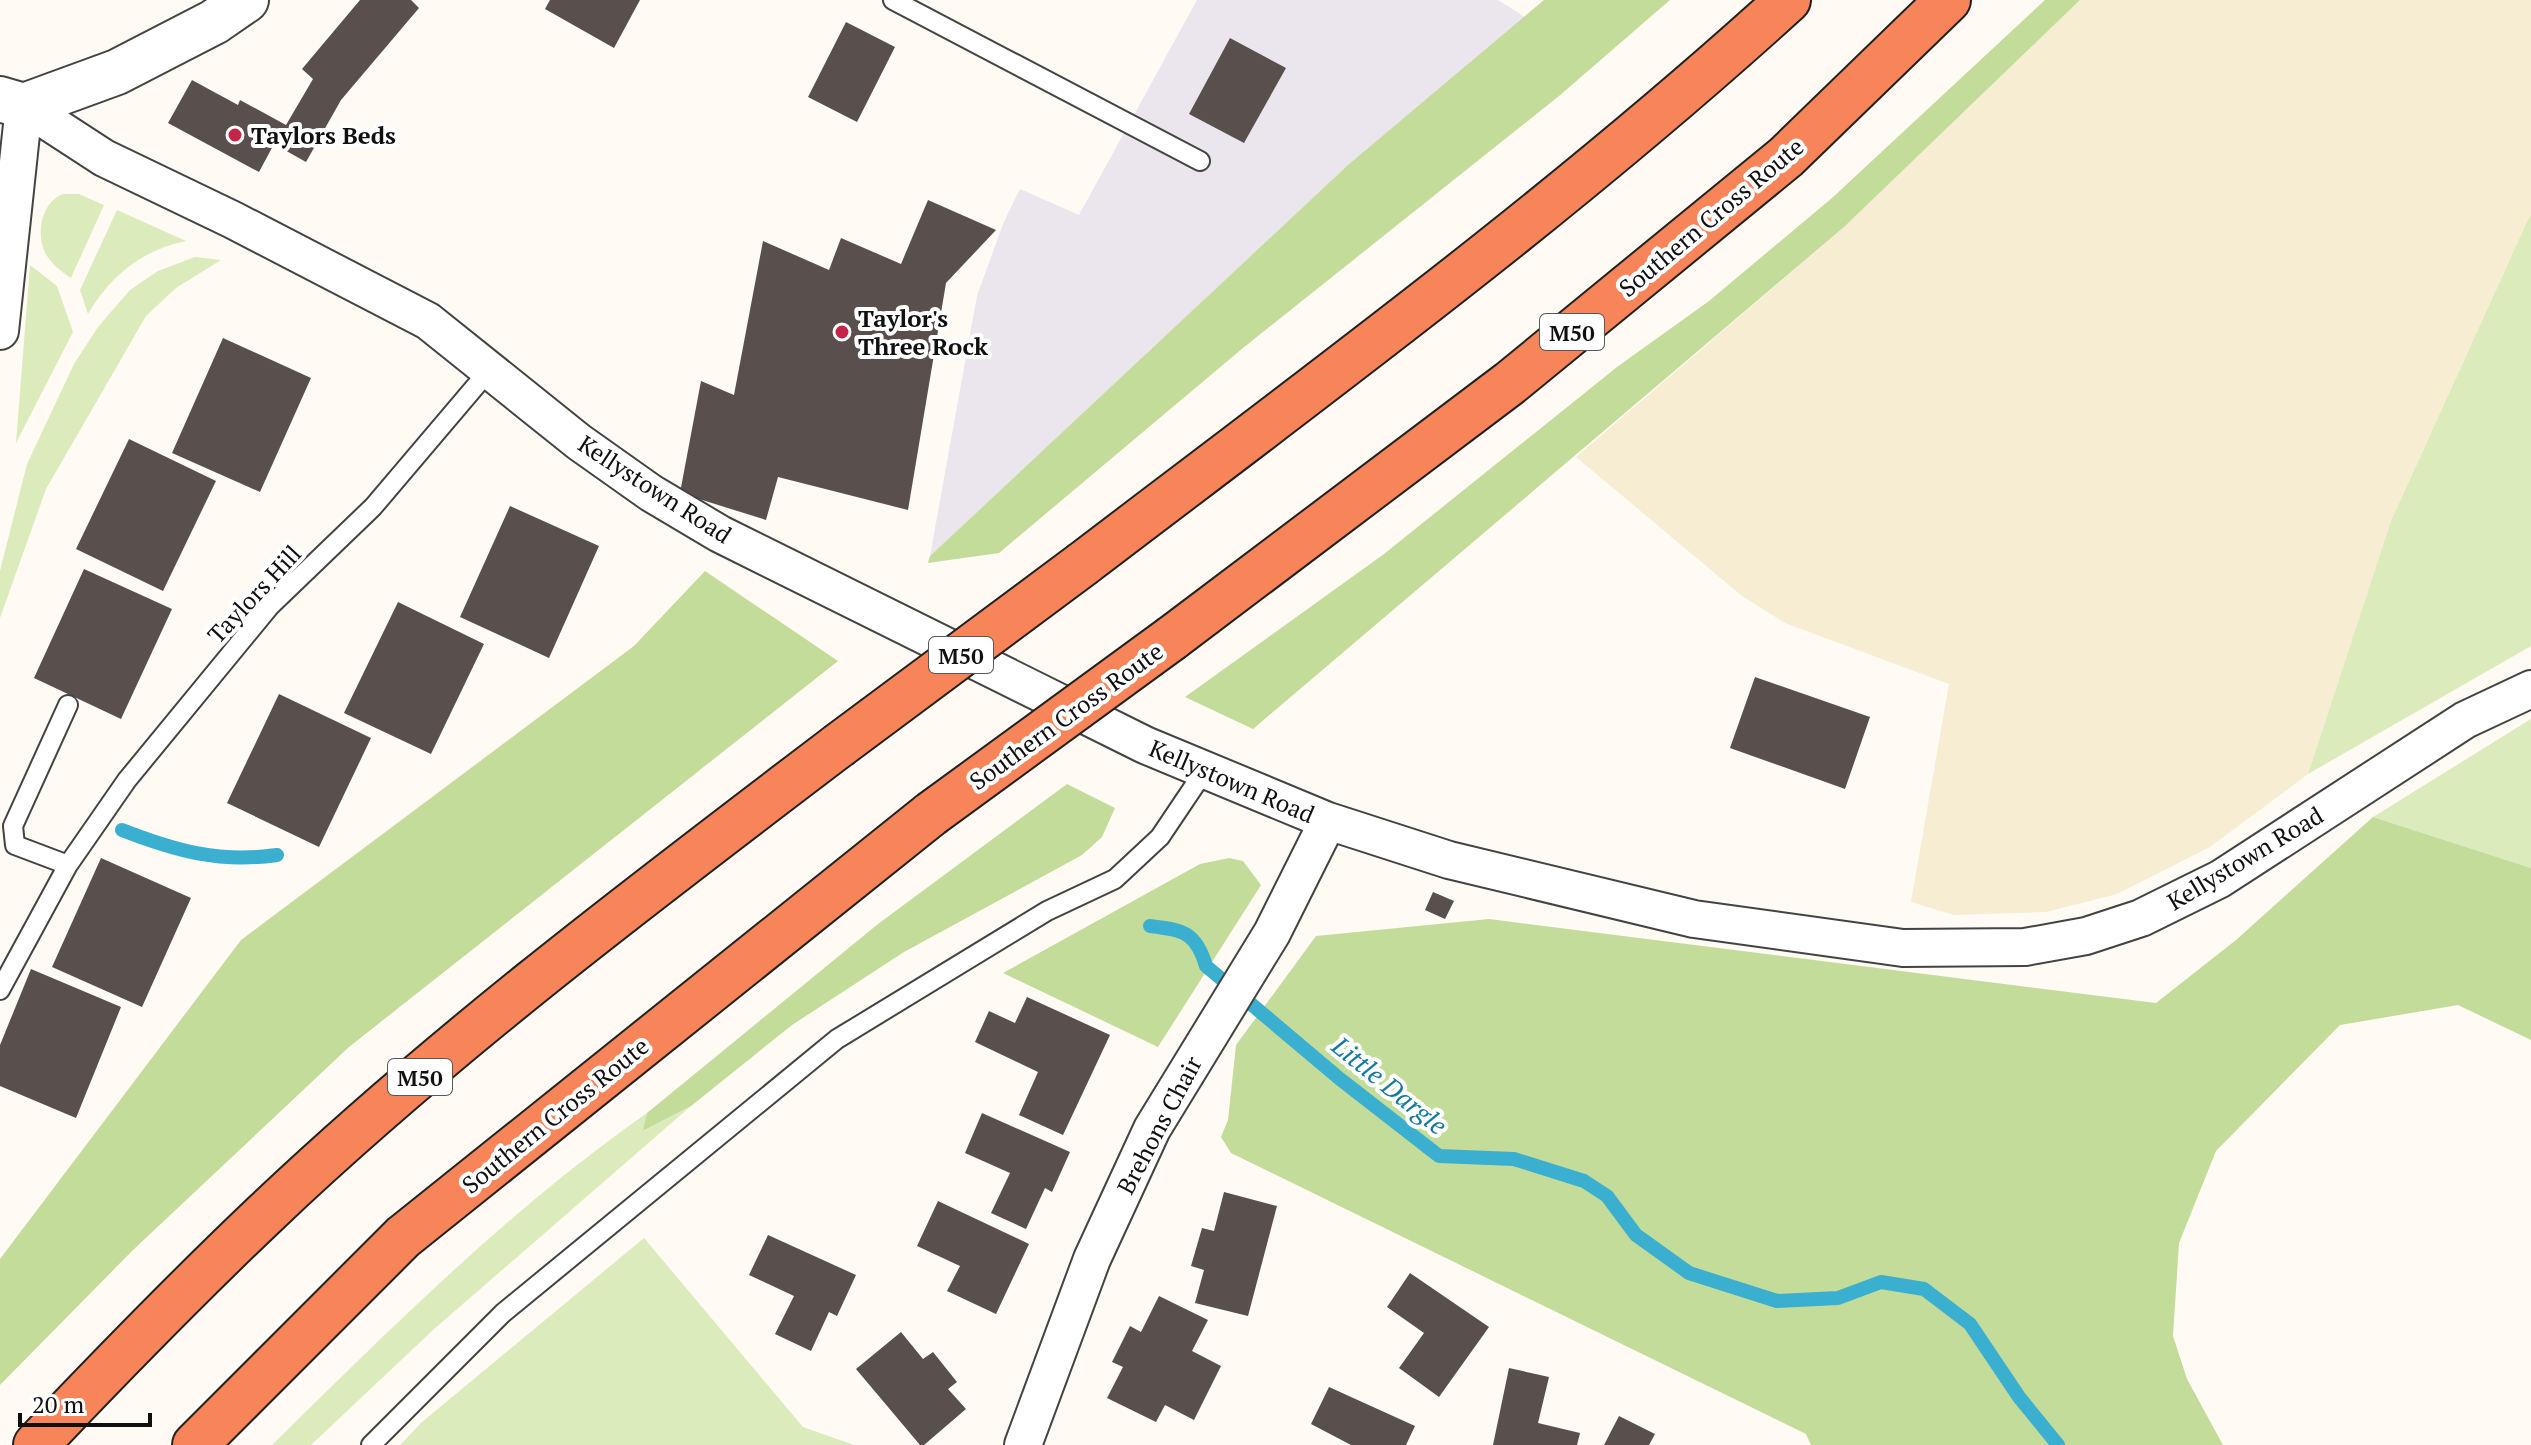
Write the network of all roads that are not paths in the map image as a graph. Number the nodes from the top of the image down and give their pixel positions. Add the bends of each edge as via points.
1 (246, 0) edge
2 (893, 0) edge
3 (1788, 0) edge
4 (1948, 0) edge
5 (12, 103) edge
6 (1200, 161) dead end
7 (0, 331) edge
8 (491, 368) junction
9 (2531, 689) edge
10 (68, 705) dead end
11 (1205, 770) junction
12 (1328, 821) junction
13 (68, 865) junction
14 (0, 990) edge
15 (36, 1445) edge
16 (195, 1445) edge
17 (371, 1445) edge
18 (1023, 1445) edge

1 - 5 street via 117,72
2 - 6 lane
3 - 15 highway, M50, bridge via 1530,223 614,916 268,1211
4 - 16 highway, Southern Cross Route / M50, bridge via 1786,157 1510,383 931,814 403,1237
5 - 7 street
5 - 8 street, Kellystown Road via 104,158 428,321
8 - 11 street, Kellystown Road via 579,442 720,534
8 - 13 lane, Taylors Hill via 373,507 270,606 127,780
9 - 12 street, Kellystown Road via 2465,720 2220,879 2141,918 2086,936 2025,947 1903,948 1694,919 1449,860
10 - 13 lane via 13,826 15,845
11 - 12 street, Kellystown Road
11 - 17 lane via 1160,837 1115,879 1047,911 837,1039 503,1313
12 - 18 street, Brehons Chair via 1290,902 1152,1129 1092,1259
13 - 14 lane, Taylors Hill

